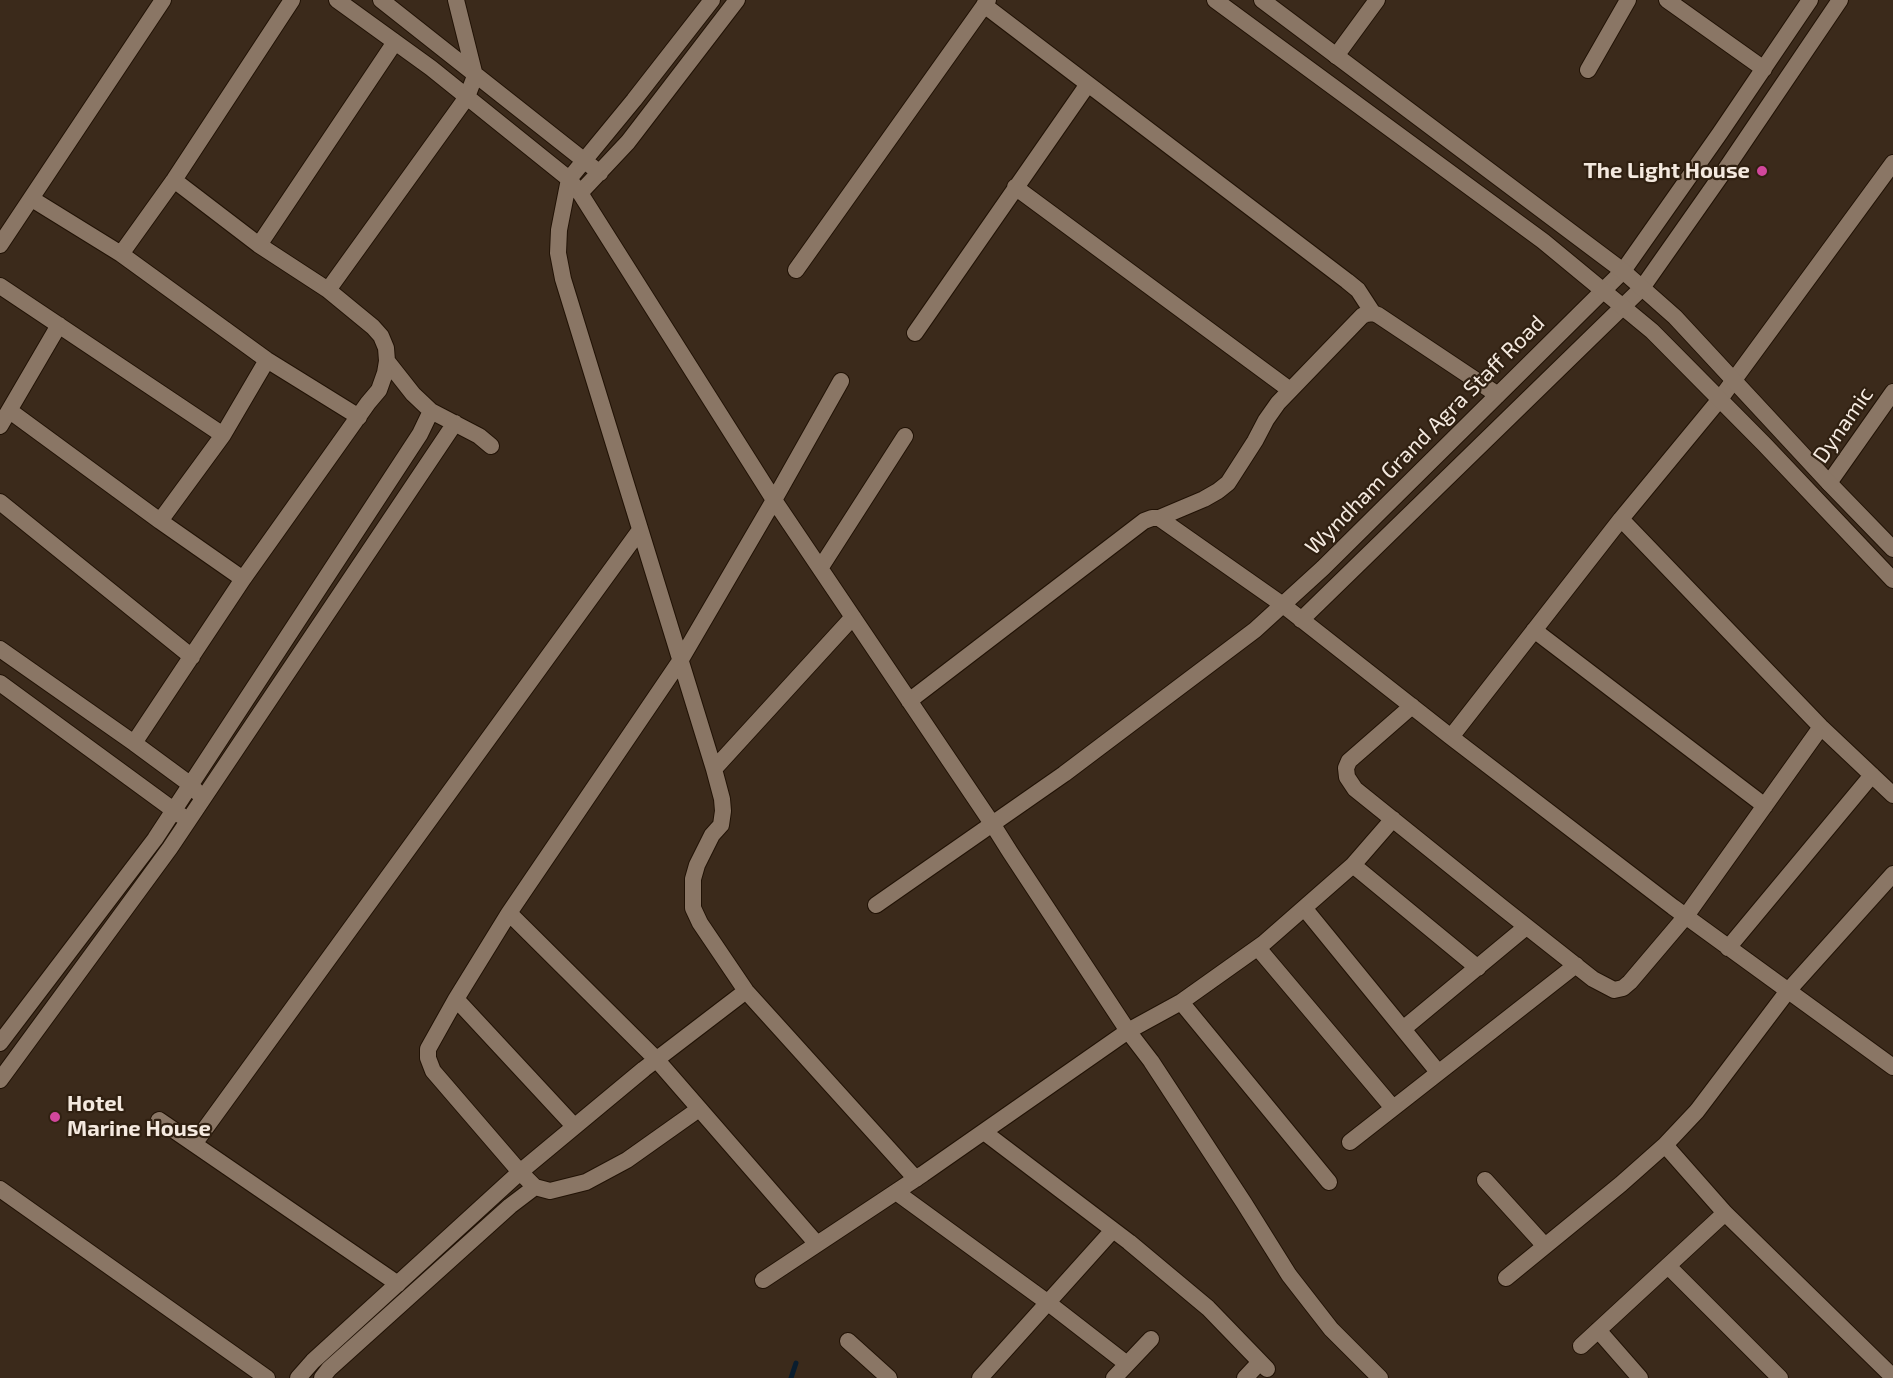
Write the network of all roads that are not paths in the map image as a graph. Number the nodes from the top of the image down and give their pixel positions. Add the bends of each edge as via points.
1 (163, 0) edge
2 (292, 0) edge
3 (337, 0) edge
4 (381, 0) edge
5 (456, 0) edge
6 (712, 0) edge
7 (738, 0) edge
8 (1215, 0) edge
9 (1262, 0) edge
10 (1377, 0) edge
11 (1628, 0) edge
12 (1667, 0) edge
13 (1810, 0) edge
14 (1840, 0) edge
15 (986, 2) edge
16 (395, 42) junction
17 (1336, 56) junction
18 (1764, 69) junction
19 (1588, 70) dead end
20 (475, 76) junction
21 (1088, 84) junction
22 (467, 97) junction
23 (584, 160) junction
24 (1893, 163) edge
25 (600, 173) junction
26 (568, 179) junction
27 (174, 180) junction
28 (1015, 187) junction
29 (580, 193) junction
30 (32, 199) junction
31 (0, 245) edge
32 (259, 245) junction
33 (121, 254) junction
34 (796, 270) dead end
35 (1623, 271) junction
36 (0, 286) edge
37 (1642, 288) junction
38 (328, 290) junction
39 (1603, 291) junction
40 (1623, 307) junction
41 (1372, 313) junction
42 (59, 325) junction
43 (915, 333) dead end
44 (267, 360) junction
45 (387, 361) junction
46 (1733, 380) junction
47 (841, 381) dead end
48 (1290, 390) junction
49 (1893, 392) edge
50 (1498, 395) junction
51 (1720, 399) junction
52 (10, 411) junction
53 (431, 411) junction
54 (359, 417) junction
55 (455, 423) junction
56 (0, 426) edge
57 (223, 435) junction
58 (905, 436) dead end
59 (491, 446) dead end
60 (1829, 483) junction
61 (774, 500) junction
62 (0, 502) edge
63 (1159, 518) junction
64 (1622, 519) junction
65 (160, 521) junction
66 (640, 530) junction
67 (1893, 549) edge
68 (821, 567) junction
69 (243, 579) junction
70 (1893, 580) edge
71 (1283, 604) junction
72 (853, 617) junction
73 (1301, 620) junction
74 (1534, 630) junction
75 (0, 649) edge
76 (192, 657) junction
77 (681, 661) junction
78 (0, 683) edge
79 (909, 702) junction
80 (1412, 706) junction
81 (1821, 727) junction
82 (1451, 737) junction
83 (134, 743) junction
84 (714, 769) junction
85 (1872, 775) junction
86 (191, 785) junction
87 (1893, 795) edge
88 (203, 798) junction
89 (1765, 806) junction
90 (174, 811) junction
91 (1393, 819) junction
92 (189, 820) junction
93 (993, 825) junction
94 (1353, 865) junction
95 (1893, 873) edge
96 (876, 904) dead end
97 (1305, 909) junction
98 (509, 913) junction
99 (1686, 916) junction
100 (1526, 927) junction
101 (1258, 948) junction
102 (1728, 948) junction
103 (1576, 965) junction
104 (1478, 968) junction
105 (746, 991) junction
106 (1787, 992) junction
107 (456, 999) junction
108 (1181, 1002) junction
109 (1403, 1029) junction
110 (1128, 1031) junction
111 (0, 1044) edge
112 (656, 1059) junction
113 (1893, 1067) edge
114 (1438, 1072) junction
115 (0, 1080) edge
116 (1393, 1108) junction
117 (699, 1109) junction
118 (159, 1120) dead end
119 (574, 1126) junction
120 (984, 1132) junction
121 (1350, 1142) dead end
122 (194, 1144) junction
123 (1665, 1145) junction
124 (520, 1172) junction
125 (916, 1179) junction
126 (1485, 1180) dead end
127 (1329, 1182) dead end
128 (535, 1187) junction
129 (0, 1189) edge
130 (896, 1192) junction
131 (1725, 1213) junction
132 (1113, 1230) junction
133 (817, 1244) junction
134 (1545, 1246) junction
135 (1668, 1266) junction
136 (1506, 1278) dead end
137 (763, 1280) dead end
138 (398, 1284) junction
139 (1047, 1302) junction
140 (1598, 1330) junction
141 (1150, 1339) dead end
142 (848, 1341) dead end
143 (1581, 1346) dead end
144 (1127, 1364) junction
145 (330, 1375) edge
146 (1893, 1377) edge
147 (267, 1378) edge
148 (298, 1378) edge
149 (889, 1378) edge
150 (980, 1378) edge
151 (1114, 1378) edge
152 (1245, 1378) edge
153 (1380, 1378) edge
154 (1640, 1378) edge
155 (1780, 1378) edge

1 - 30 street
2 - 27 street
3 - 16 street
4 - 20 street
5 - 20 street
6 - 23 street
7 - 25 street
8 - 39 street via 1543,241
9 - 17 street
10 - 17 street
11 - 19 street
12 - 18 street
13 - 18 street, Wyndham Grand Agra Staff Road
14 - 37 street
15 - 21 street
15 - 34 street
16 - 22 street
16 - 32 street
17 - 35 street
18 - 35 street, Wyndham Grand Agra Staff Road
20 - 22 street
20 - 23 street
21 - 28 street
21 - 41 street via 1347,281 1358,290
22 - 26 street
22 - 38 street
23 - 25 street
23 - 26 street
24 - 46 street
25 - 29 street
26 - 29 street
26 - 66 street via 559,230 563,279
27 - 32 street
27 - 33 street
28 - 43 street
28 - 48 street
29 - 61 street
30 - 31 street
30 - 33 street
32 - 38 street
33 - 44 street
35 - 37 street
35 - 39 street, Wyndham Grand Agra Staff Road
36 - 42 street
37 - 40 street
37 - 46 street via 1675,317
38 - 45 street via 381,336
39 - 40 street
39 - 50 street, Wyndham Grand Agra Staff Road
40 - 51 street
40 - 73 street
41 - 48 street via 1362,316
41 - 50 street
42 - 52 street
42 - 57 street
44 - 54 street
44 - 57 street
45 - 53 street
45 - 54 street via 382,384
46 - 51 street
46 - 60 street
47 - 61 street
48 - 63 street via 1266,420 1228,483 1218,492
49 - 60 street, Dynamic
50 - 71 street, Wyndham Grand Agra Staff Road
51 - 64 street
51 - 70 street
52 - 56 street
52 - 65 street
53 - 55 street
53 - 86 street via 420,434
54 - 69 street
55 - 59 street
55 - 88 street
57 - 65 street
58 - 68 street
60 - 67 street
61 - 68 street
61 - 77 street
62 - 76 street
63 - 71 street
63 - 79 street via 1144,521
64 - 74 street
64 - 81 street
65 - 69 street
66 - 77 street
66 - 122 street
68 - 72 street
69 - 76 street
71 - 73 street
71 - 93 street, Wyndham Grand Agra Staff Road via 1255,630
72 - 79 street
72 - 84 street
73 - 80 street
74 - 82 street
74 - 89 street
75 - 83 street
76 - 83 street
77 - 84 street
77 - 98 street
78 - 90 street
79 - 93 street
80 - 82 street
80 - 91 street via 1349,761 1346,768 1355,789
81 - 85 street
81 - 89 street
82 - 99 street
83 - 86 street
84 - 105 street via 723,811 721,825 697,865 693,908
85 - 87 street
85 - 102 street
86 - 88 street
86 - 90 street
88 - 92 street
89 - 99 street
90 - 92 street
90 - 111 street
91 - 94 street
91 - 100 street
92 - 115 street
93 - 96 street, Wyndham Grand Agra Staff Road
93 - 110 street
94 - 97 street
94 - 104 street
95 - 106 street
97 - 101 street
97 - 109 street
98 - 107 street
98 - 112 street
99 - 102 street
99 - 103 street via 1623,988 1614,990
100 - 103 street
100 - 104 street
101 - 108 street
101 - 116 street
102 - 106 street
103 - 114 street
104 - 109 street
105 - 112 street
105 - 125 street
106 - 113 street
106 - 123 street via 1697,1112
107 - 119 street
107 - 124 street via 428,1049 429,1065
108 - 110 street
108 - 127 street
109 - 114 street
110 - 120 street
110 - 153 street via 1289,1275 1331,1329
112 - 117 street
112 - 119 street
114 - 116 street
116 - 121 street
117 - 128 street via 627,1160 586,1182 550,1191
117 - 133 street
118 - 122 street
119 - 124 street
120 - 125 street
120 - 132 street
122 - 138 street
123 - 131 street
123 - 134 street
124 - 128 street
124 - 138 street
125 - 130 street
126 - 134 street
128 - 145 street via 501,1214
129 - 147 street
130 - 133 street
130 - 139 street
131 - 135 street
131 - 146 street
132 - 139 street
132 - 152 street via 1208,1308 1263,1365
133 - 137 street
134 - 136 street
135 - 140 street
135 - 155 street
138 - 148 street
139 - 144 street
139 - 150 street
140 - 143 street
140 - 154 street
141 - 144 street
142 - 149 street
144 - 151 street

